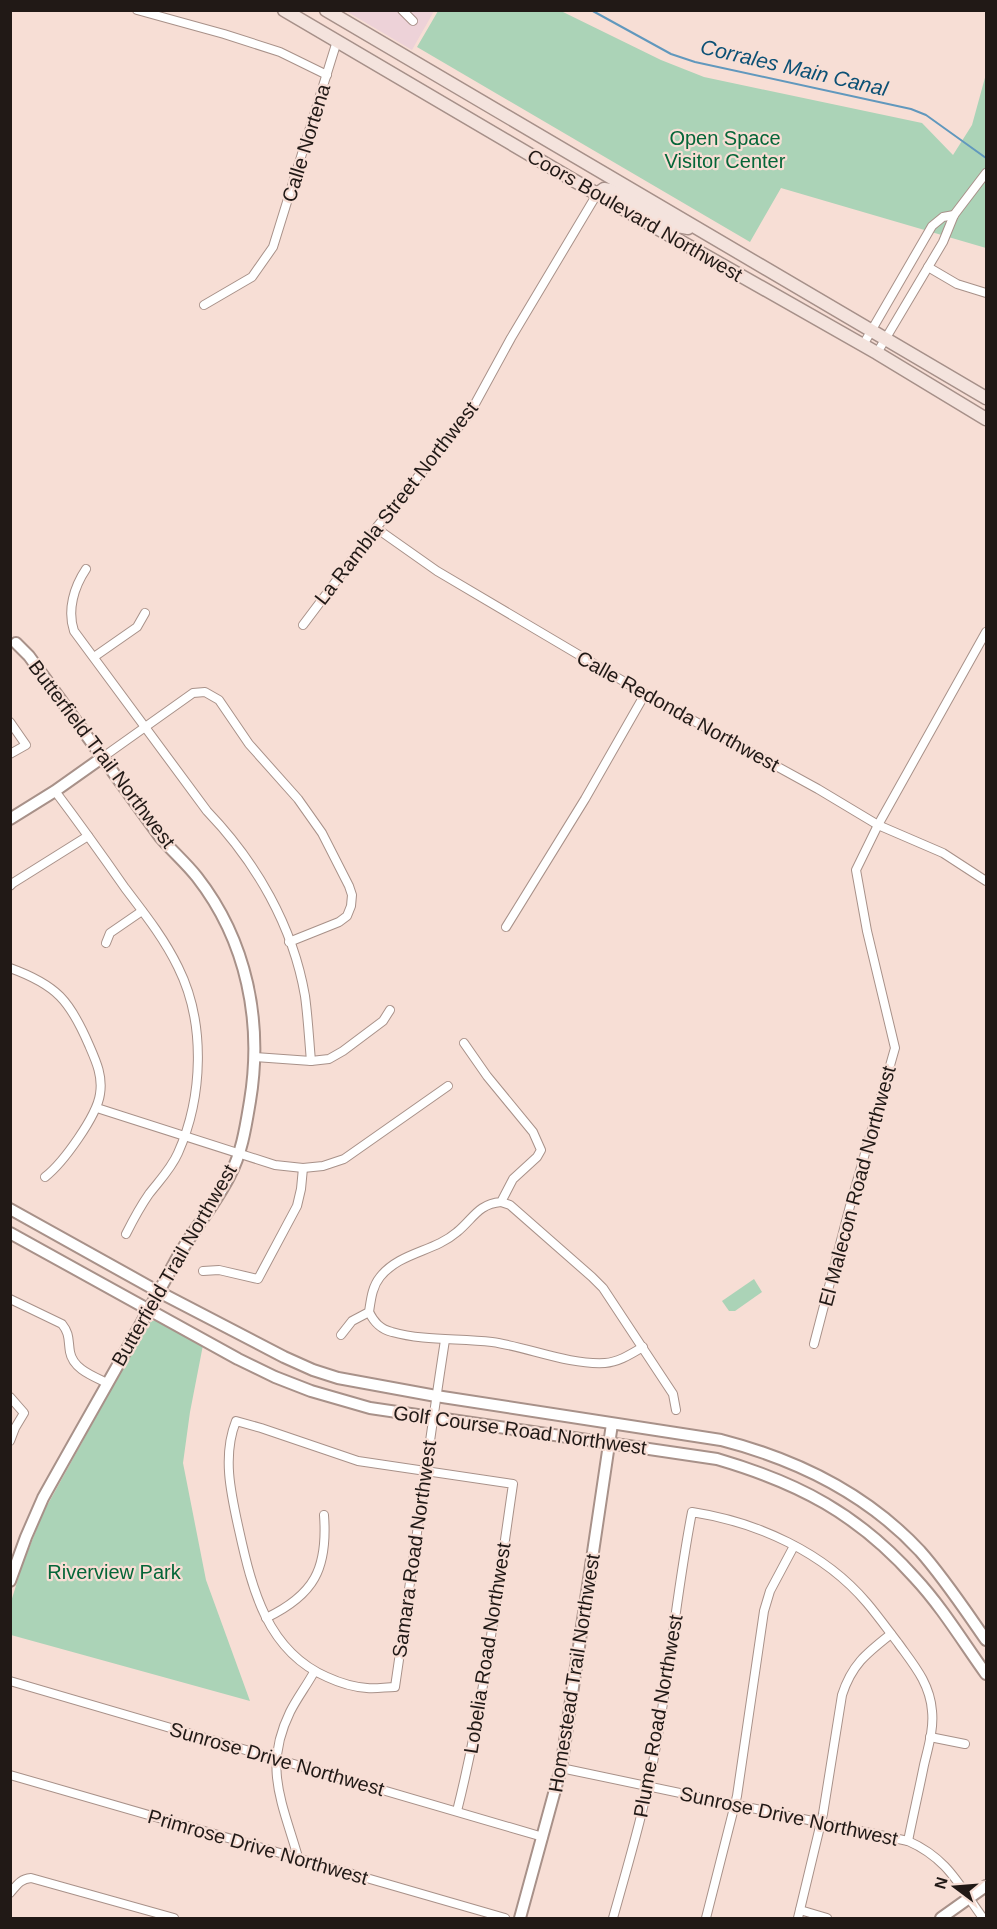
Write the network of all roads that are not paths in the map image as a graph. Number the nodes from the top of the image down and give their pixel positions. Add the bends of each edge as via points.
1 (137, 10) edge
2 (284, 10) edge
3 (402, 10) edge
4 (329, 11) edge
5 (413, 21) dead end
6 (338, 41) junction
7 (327, 75) junction
8 (986, 173) edge
9 (597, 194) junction
10 (954, 215) junction
11 (699, 229) junction
12 (928, 267) junction
13 (987, 293) edge
14 (204, 305) dead end
15 (872, 330) junction
16 (886, 338) junction
17 (863, 345) junction
18 (877, 353) junction
19 (987, 398) edge
20 (987, 419) edge
21 (376, 528) junction
22 (86, 569) dead end
23 (145, 613) dead end
24 (303, 625) dead end
25 (987, 632) edge
26 (13, 645) edge
27 (94, 657) junction
28 (645, 694) junction
29 (10, 722) edge
30 (144, 727) junction
31 (10, 754) edge
32 (103, 757) junction
33 (56, 791) junction
34 (10, 819) edge
35 (878, 825) junction
36 (88, 836) junction
37 (987, 881) edge
38 (10, 886) edge
39 (142, 911) junction
40 (506, 927) dead end
41 (289, 942) junction
42 (106, 943) dead end
43 (10, 968) edge
44 (390, 1010) dead end
45 (464, 1043) dead end
46 (255, 1057) junction
47 (311, 1061) junction
48 (448, 1086) dead end
49 (97, 1108) junction
50 (184, 1135) junction
51 (238, 1153) junction
52 (303, 1168) junction
53 (45, 1177) dead end
54 (501, 1202) junction
55 (10, 1209) edge
56 (10, 1233) edge
57 (126, 1234) dead end
58 (203, 1271) dead end
59 (159, 1292) junction
60 (10, 1299) edge
61 (149, 1309) junction
62 (369, 1312) junction
63 (341, 1335) dead end
64 (445, 1340) junction
65 (814, 1344) dead end
66 (643, 1347) junction
67 (107, 1383) junction
68 (10, 1396) edge
69 (436, 1396) junction
70 (676, 1410) dead end
71 (432, 1417) junction
72 (612, 1424) junction
73 (10, 1441) edge
74 (609, 1443) junction
75 (425, 1470) junction
76 (324, 1515) dead end
77 (794, 1546) junction
78 (10, 1581) edge
79 (266, 1618) junction
80 (891, 1634) junction
81 (987, 1640) edge
82 (314, 1672) junction
83 (987, 1674) edge
84 (10, 1681) edge
85 (930, 1737) junction
86 (964, 1744) dead end
87 (276, 1758) junction
88 (561, 1768) junction
89 (10, 1775) edge
90 (648, 1787) junction
91 (735, 1804) junction
92 (457, 1811) junction
93 (822, 1823) junction
94 (543, 1837) junction
95 (908, 1841) junction
96 (298, 1857) junction
97 (987, 1886) edge
98 (10, 1893) edge
99 (969, 1899) junction
100 (800, 1910) junction
101 (157, 1916) edge
102 (174, 1918) edge
103 (505, 1918) edge
104 (520, 1918) edge
105 (613, 1918) edge
106 (706, 1918) edge
107 (798, 1918) edge
108 (827, 1918) edge
109 (941, 1918) edge
110 (983, 1918) edge

1 - 7 street, Calle Nortena via 280,52
2 - 6 main road, Coors Boulevard Northwest
3 - 5 street
4 - 11 main road, Coors Boulevard Northwest
6 - 7 street
6 - 9 main road, Coors Boulevard Northwest
7 - 14 street, Calle Nortena via 273,247 252,277
8 - 10 street
9 - 11 main road via 610,190 674,225
9 - 17 main road, Coors Boulevard Northwest
9 - 21 street, La Rambla Street Northwest via 470,412
10 - 12 street
10 - 15 street via 943,217 932,226
11 - 15 main road, Coors Boulevard Northwest
12 - 13 street via 957,284
12 - 16 street
15 - 16 main road, Coors Boulevard Northwest
15 - 17 street
16 - 18 street
16 - 19 main road, Coors Boulevard Northwest
17 - 18 main road, Coors Boulevard Northwest
18 - 20 main road, Coors Boulevard Northwest
21 - 24 street, La Rambla Street Northwest
21 - 28 street, Calle Redonda Northwest via 437,572
22 - 27 street via 78,580 71,622
23 - 27 street via 137,627
25 - 35 street, El Malecon Road Northwest
26 - 32 main road, Butterfield Trail Northwest via 30,656
27 - 30 street
28 - 35 street, Calle Redonda Northwest
28 - 40 street
29 - 31 street via 26,745
30 - 32 street
30 - 41 street via 251,864 273,901
30 - 41 street via 193,693 205,692 219,700 249,744 291,789 322,833 349,886 351,906 339,922
32 - 33 main road
32 - 46 main road, Butterfield Trail Northwest via 160,837 199,879 229,930 254,1012
33 - 34 main road
33 - 36 street
35 - 37 street, Calle Redonda Northwest via 943,853
35 - 65 street, El Malecon Road Northwest via 856,870 895,1048
36 - 38 street
36 - 39 street
39 - 42 street via 110,933
39 - 50 street via 179,969 194,1014 198,1066
41 - 47 street via 300,972
43 - 49 street via 50,987 76,1015 100,1071
44 - 47 street via 383,1021 343,1051 329,1059
45 - 54 street via 533,1132 542,1150 513,1179
46 - 47 street
46 - 51 main road, Butterfield Trail Northwest
48 - 52 street via 344,1159
49 - 50 street
49 - 53 street via 56,1168
50 - 51 street
50 - 57 street via 168,1171
51 - 52 street via 275,1165
51 - 59 main road, Butterfield Trail Northwest via 231,1175
52 - 58 street via 297,1206 258,1279 219,1270
54 - 62 street via 483,1206 449,1238 389,1267 372,1292
54 - 66 street via 510,1205 592,1276
55 - 59 main road, Golf Course Road Northwest
56 - 61 main road, Golf Course Road Northwest
59 - 61 main road, Butterfield Trail Northwest
59 - 69 main road, Golf Course Road Northwest via 313,1370
60 - 67 street via 62,1324 68,1331 74,1362
61 - 67 main road, Butterfield Trail Northwest
61 - 71 main road, Golf Course Road Northwest via 238,1359 311,1391 370,1408
62 - 63 street via 352,1321
62 - 64 street via 381,1328
64 - 66 street via 491,1342 598,1363 619,1360
64 - 69 street, Samara Road Northwest
66 - 70 street via 673,1394
67 - 78 main road, Butterfield Trail Northwest via 43,1498
68 - 73 street via 24,1413
69 - 71 street, Samara Road Northwest
69 - 72 main road, Golf Course Road Northwest
71 - 74 main road, Golf Course Road Northwest
71 - 75 street, Samara Road Northwest
72 - 74 main road, Homestead Trail Northwest
72 - 81 main road, Golf Course Road Northwest via 756,1449 836,1485 880,1516 918,1550
74 - 83 main road, Golf Course Road Northwest via 717,1460 772,1477 824,1502 884,1545 916,1578
74 - 88 main road, Homestead Trail Northwest
75 - 79 street via 358,1461 236,1421 228,1447 233,1504 250,1576
75 - 82 street, Samara Road Northwest via 395,1687 366,1688
75 - 92 street, Lobelia Road Northwest via 513,1484 479,1712
76 - 79 street via 323,1553 309,1588 289,1606
77 - 80 street via 834,1572 866,1602
77 - 90 street, Plume Road Northwest via 720,1516 692,1512
77 - 91 street via 770,1591 765,1611
79 - 82 street via 285,1648
80 - 85 street via 926,1683 933,1713
80 - 93 street via 863,1657 847,1680
82 - 87 street via 291,1711
84 - 87 street, Sunrose Drive Northwest
85 - 86 street
85 - 95 street
87 - 92 street, Sunrose Drive Northwest
87 - 96 street via 278,1790
88 - 90 street, Sunrose Drive Northwest
88 - 94 main road, Homestead Trail Northwest
89 - 96 street, Primrose Drive Northwest
90 - 91 street, Sunrose Drive Northwest
90 - 105 street, Plume Road Northwest
91 - 93 street, Sunrose Drive Northwest
91 - 106 street
92 - 94 street, Sunrose Drive Northwest
93 - 95 street, Sunrose Drive Northwest
93 - 100 street
94 - 104 main road, Homestead Trail Northwest
95 - 99 street, Sunrose Drive Northwest via 944,1864
96 - 103 street, Primrose Drive Northwest
97 - 99 main road
98 - 101 street via 24,1879 31,1878
99 - 109 main road
99 - 110 street, Sunrose Drive Northwest
100 - 107 street
100 - 108 street
101 - 102 street

